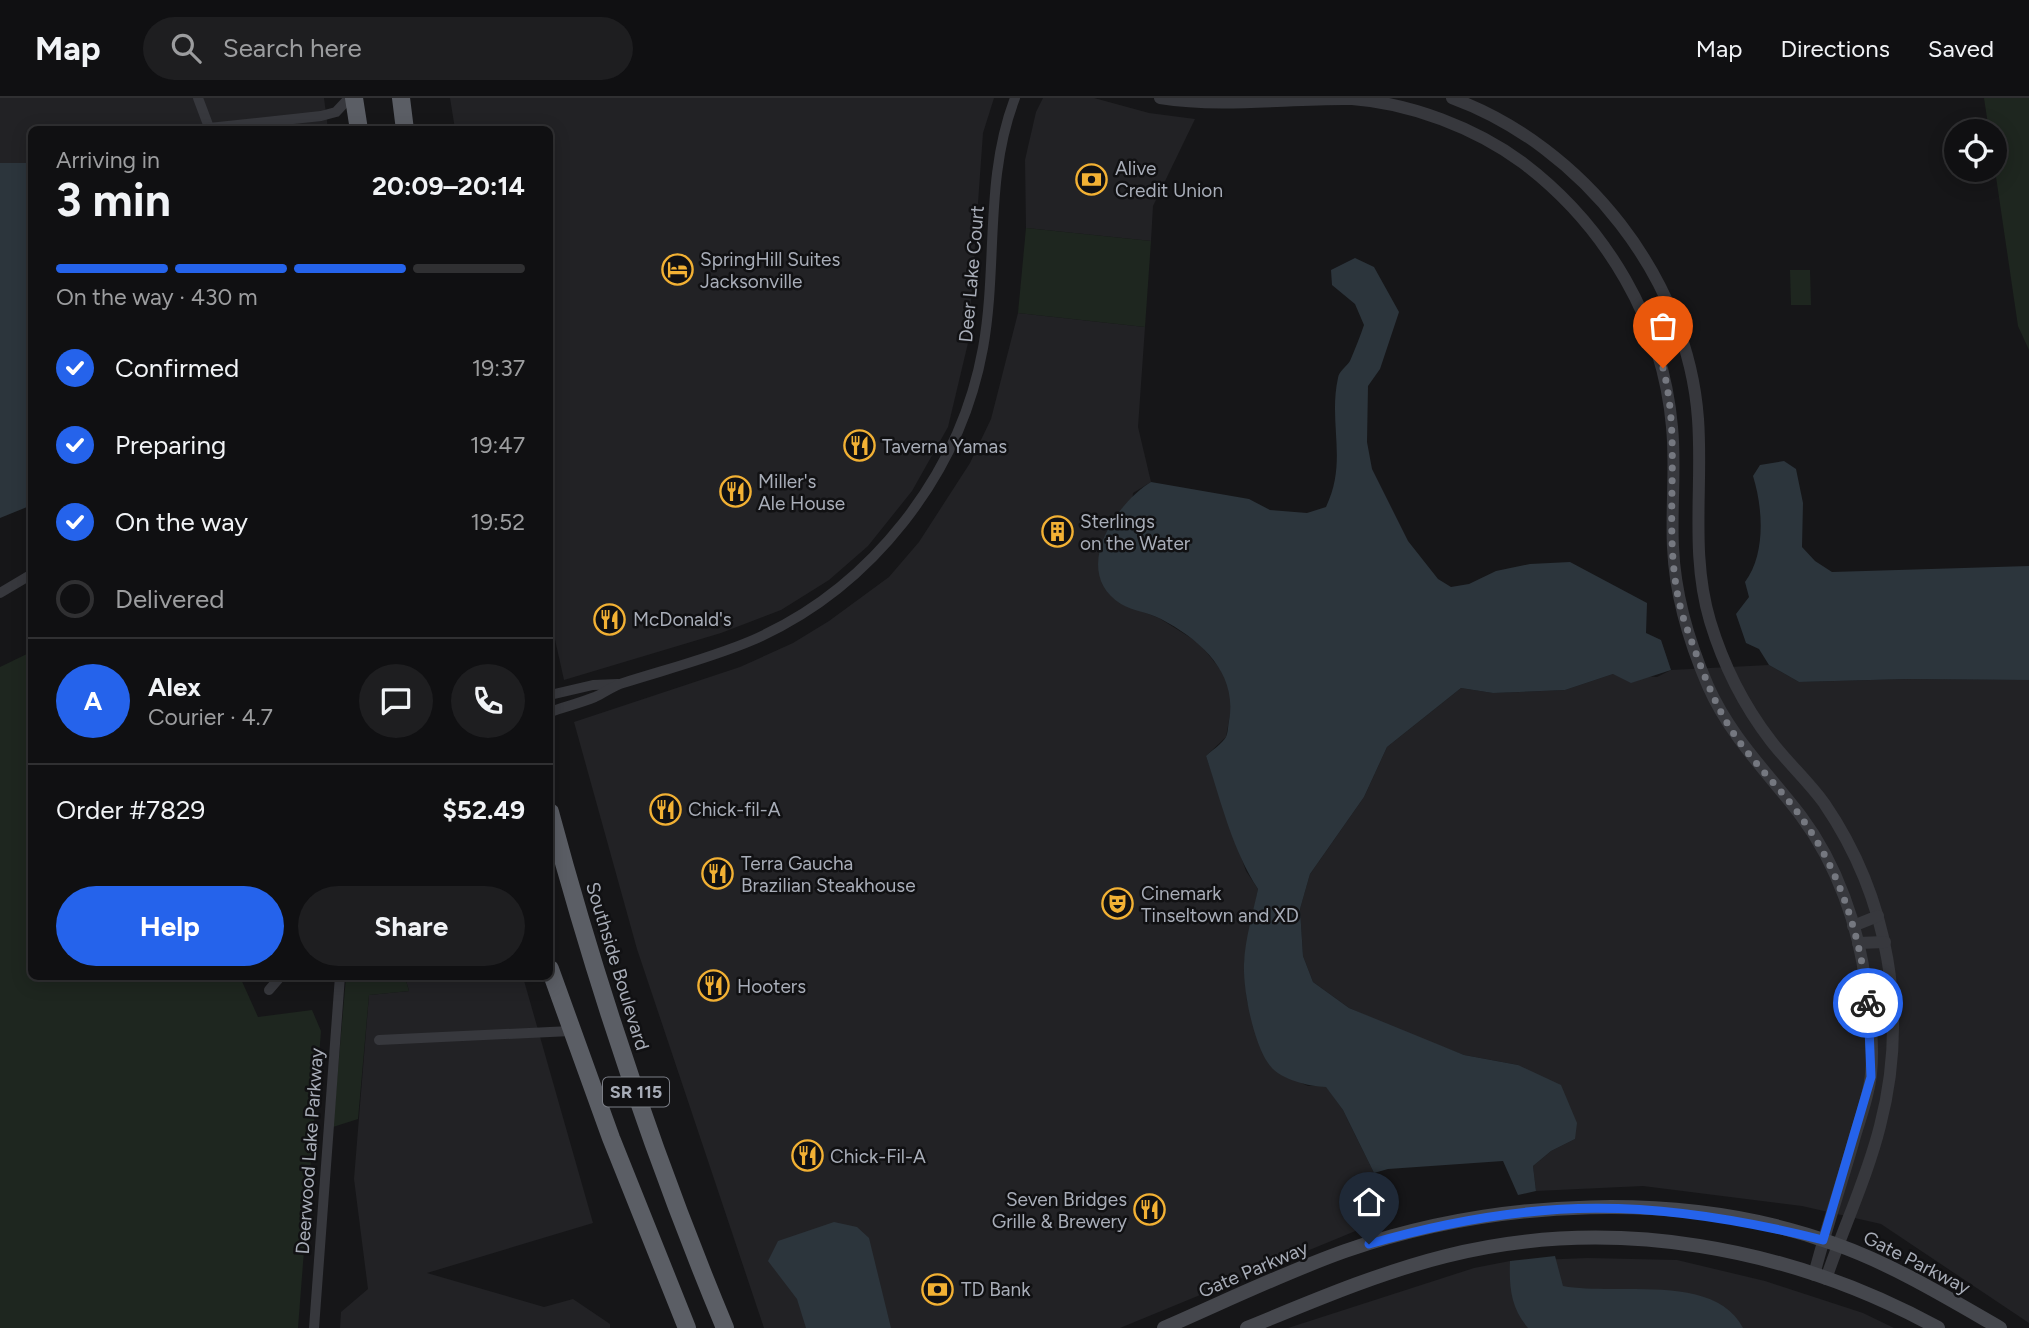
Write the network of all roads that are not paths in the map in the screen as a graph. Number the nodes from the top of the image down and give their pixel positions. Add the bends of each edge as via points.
1 (198, 98) edge
2 (352, 98) edge
3 (401, 98) edge
4 (1015, 98) edge
5 (1160, 98) edge
6 (1452, 98) edge
7 (208, 126) edge
8 (235, 126) edge
9 (358, 126) edge
10 (404, 126) edge
11 (1534, 141) junction
12 (1552, 155) junction
13 (1518, 159) junction
14 (1538, 174) junction
15 (1699, 430) junction
16 (1673, 432) junction
17 (28, 576) edge
18 (0, 593) edge
19 (618, 684) junction
20 (553, 694) edge
21 (553, 711) edge
22 (1771, 741) junction
23 (1753, 759) junction
24 (553, 822) edge
25 (1878, 916) junction
26 (1853, 926) junction
27 (1885, 942) junction
28 (1858, 943) junction
29 (553, 979) edge
30 (277, 980) edge
31 (340, 980) edge
32 (269, 989) dead end
33 (571, 1031) junction
34 (379, 1040) dead end
35 (1830, 1242) junction
36 (1820, 1277) junction
37 (667, 1278) junction
38 (314, 1328) edge
39 (676, 1328) edge
40 (687, 1328) edge
41 (724, 1328) edge
42 (1164, 1328) edge
43 (1247, 1328) edge
44 (1938, 1328) edge
45 (2000, 1328) edge

1 - 7 street
2 - 8 street via 336,112 321,116
2 - 9 highway
3 - 10 highway
4 - 19 street, Deer Lake Court via 996,167 988,314 977,376 956,435 923,496 879,551 809,609 722,653
5 - 13 street via 1212,103 1375,102 1463,129
6 - 11 street
11 - 12 street
11 - 13 street
12 - 14 street
12 - 15 street via 1608,208 1657,280 1690,368
13 - 14 street
14 - 16 street via 1597,235 1628,281 1663,368
15 - 16 street
15 - 22 street via 1697,538 1704,597 1738,689
16 - 23 street via 1673,551 1685,622 1718,705
17 - 18 street
19 - 20 street, Deer Lake Court
19 - 21 street, Deer Lake Court
22 - 23 street
22 - 25 street via 1836,822
23 - 26 street via 1825,853
24 - 41 highway, Southside Boulevard / SR 115 via 637,1097
25 - 26 street
25 - 27 street
26 - 28 street
27 - 28 street
27 - 35 street via 1893,990 1890,1081 1879,1130
28 - 35 street via 1869,1010 1871,1077
29 - 33 highway, SR 115
30 - 32 street
31 - 38 street, Deerwood Lake Parkway
33 - 34 street
33 - 37 highway, SR 115
35 - 36 street
35 - 42 main road, Gate Parkway via 1723,1217 1630,1208 1500,1213 1440,1224 1346,1251
35 - 45 main road, Gate Parkway
36 - 43 main road via 1737,1251 1675,1242 1535,1242 1448,1255
36 - 44 main road via 1900,1307
37 - 39 highway
37 - 40 highway, SR 115

